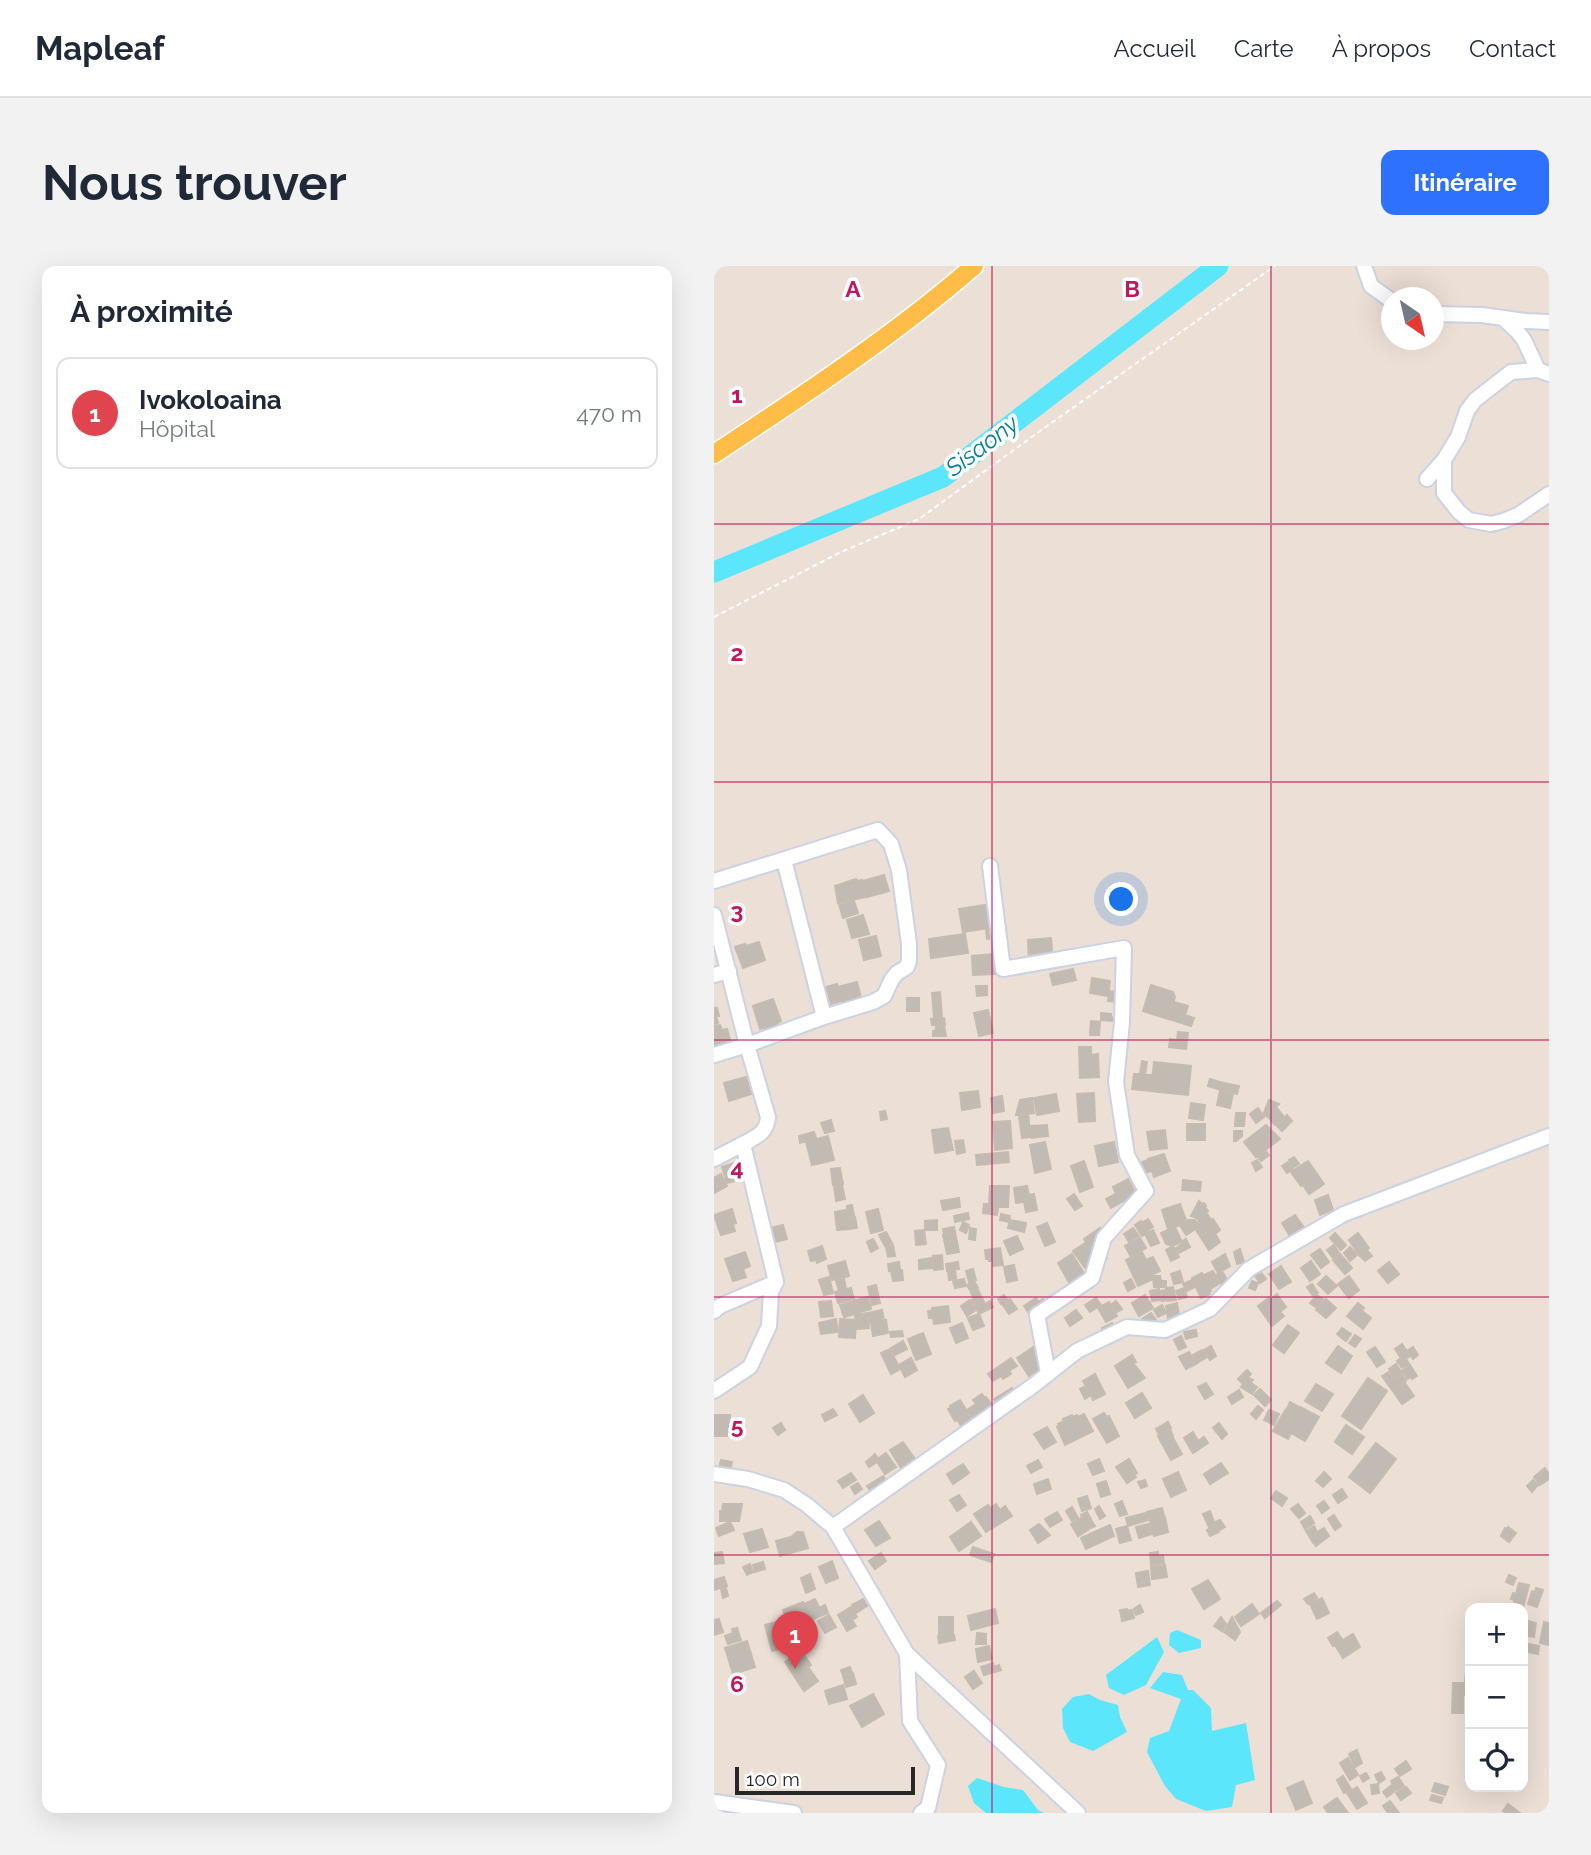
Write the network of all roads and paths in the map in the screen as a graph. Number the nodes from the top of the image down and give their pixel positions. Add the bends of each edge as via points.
1 (974, 266) edge
2 (1275, 266) edge
3 (1364, 266) edge
4 (1381, 294) edge
5 (1444, 314) edge
6 (1502, 318) junction
7 (1549, 322) edge
8 (1544, 372) edge
9 (714, 454) edge
10 (1444, 460) junction
11 (1427, 479) dead end
12 (1549, 494) edge
13 (714, 617) edge
14 (784, 860) junction
15 (990, 866) dead end
16 (714, 881) edge
17 (714, 915) edge
18 (721, 973) edge
19 (824, 1017) junction
20 (747, 1045) junction
21 (714, 1055) edge
22 (1549, 1136) edge
23 (743, 1144) junction
24 (714, 1159) edge
25 (776, 1282) junction
26 (714, 1311) edge
27 (1048, 1373) junction
28 (714, 1391) edge
29 (714, 1474) edge
30 (833, 1527) junction
31 (907, 1654) junction
32 (714, 1802) edge
33 (755, 1811) edge
34 (794, 1813) edge
35 (921, 1813) edge
36 (1078, 1813) edge

1 - 9 main road via 934,301
2 - 13 path via 919,519 841,552
3 - 4 street via 1371,286
5 - 6 street
6 - 7 street
6 - 8 street via 1524,340
8 - 10 street via 1511,372 1475,400
10 - 11 street
10 - 12 street via 1444,493 1469,520 1491,524 1518,515
14 - 16 street
14 - 19 street
14 - 19 street via 878,830 891,844 898,870 909,944 906,967 892,979 884,996
15 - 27 street via 1003,969 1124,948 1116,1082 1126,1155 1146,1191 1104,1238 1092,1278 1037,1315
17 - 18 street
18 - 20 street
19 - 20 street
20 - 21 street
20 - 23 street via 768,1126
22 - 27 street via 1344,1214 1249,1269 1210,1309 1166,1330 1127,1327 1077,1351
23 - 24 street
23 - 25 street
25 - 26 street
25 - 28 street via 769,1326 750,1367
27 - 30 street
29 - 30 street via 784,1490
30 - 31 street
31 - 35 street via 911,1721 938,1765 928,1808
31 - 36 street
32 - 33 street
33 - 34 street

